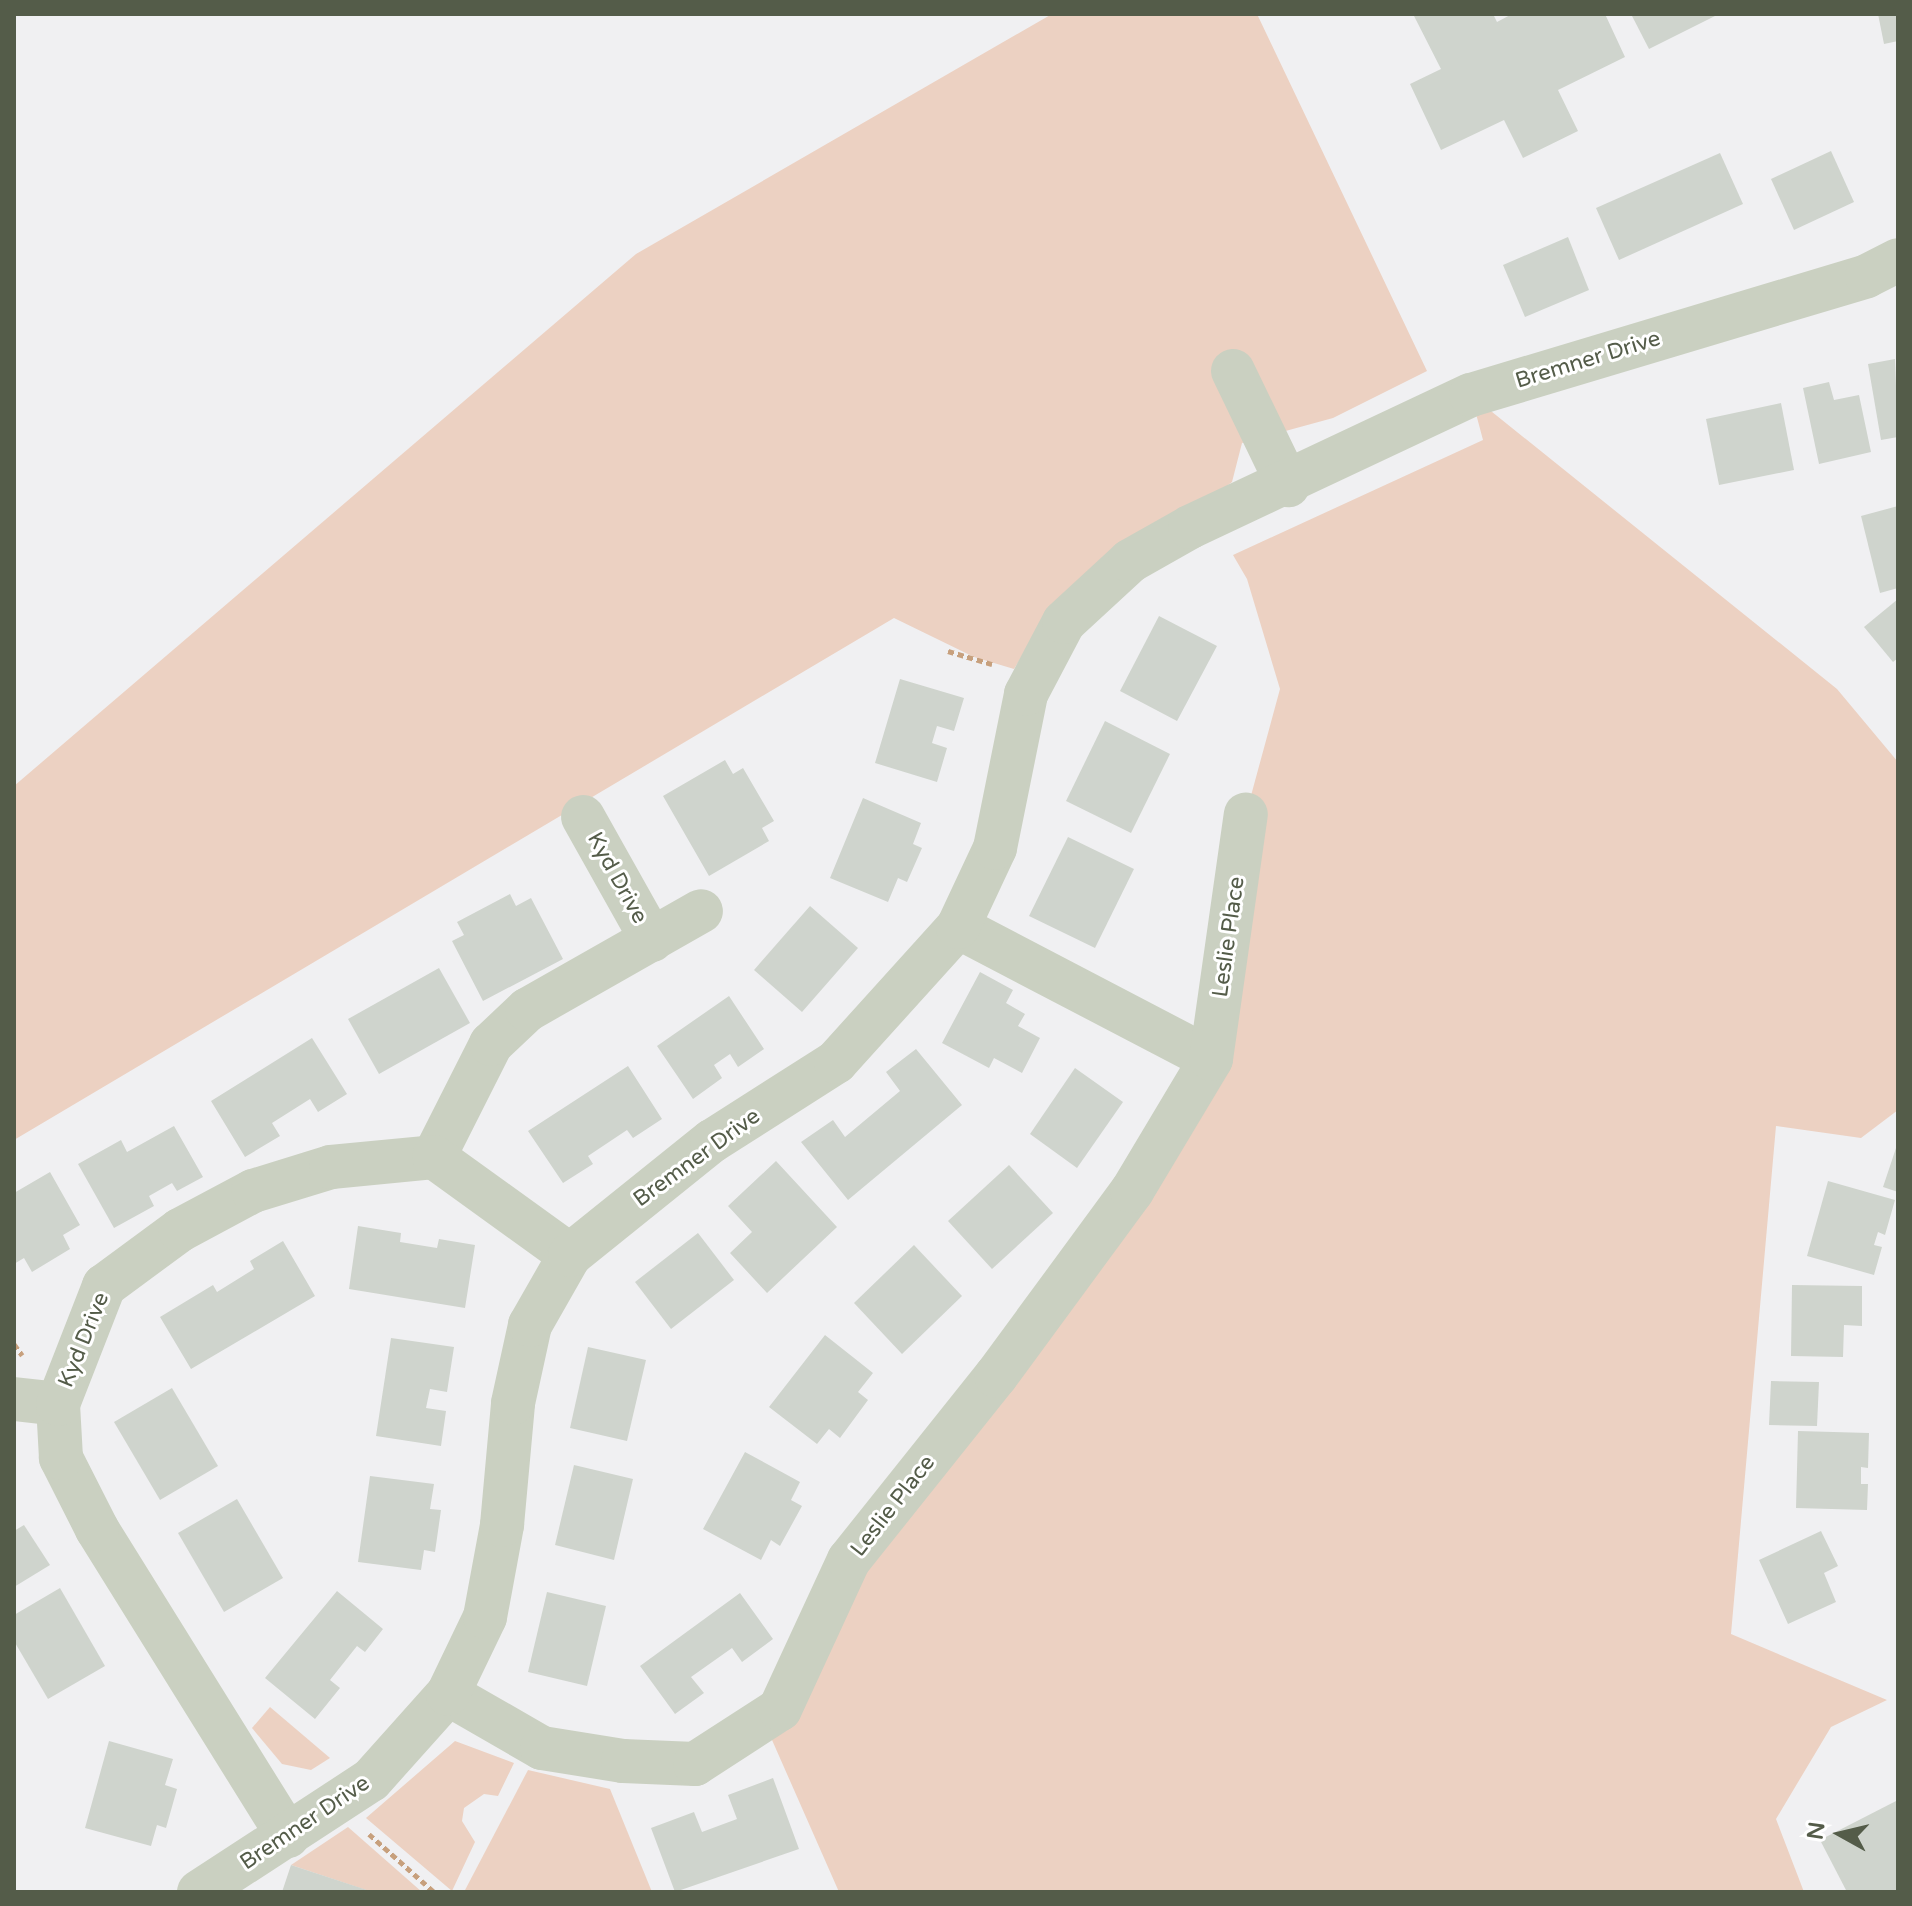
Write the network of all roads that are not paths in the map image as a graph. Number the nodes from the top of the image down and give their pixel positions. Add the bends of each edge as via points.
1 (1898, 260) edge
2 (1233, 371) dead end
3 (1288, 485) junction
4 (1246, 814) dead end
5 (583, 817) dead end
6 (701, 911) dead end
7 (958, 927) junction
8 (652, 940) junction
9 (1211, 1059) junction
10 (434, 1157) junction
11 (570, 1255) junction
12 (14, 1399) edge
13 (58, 1404) junction
14 (448, 1694) junction
15 (288, 1836) junction
16 (199, 1892) edge

1 - 3 street, Bremner Drive via 1867,276 1471,395
2 - 3 street
3 - 7 street, Bremner Drive via 1190,527 1130,561 1064,622 1026,694 995,848
4 - 9 street, Leslie Place
5 - 8 street, Kyd Drive
6 - 8 street, Kyd Drive
7 - 9 street
7 - 11 street, Bremner Drive via 836,1062 712,1141
8 - 10 street, Kyd Drive via 527,1010 491,1044
9 - 14 street, Leslie Place via 1132,1191 996,1376 849,1560 780,1709 695,1764 623,1761 542,1748
10 - 11 street
10 - 13 street, Kyd Drive via 331,1167 253,1191 180,1230 104,1286
11 - 14 street, Bremner Drive via 530,1325 513,1403 502,1525 485,1617
12 - 13 street
13 - 15 street, Kyd Drive via 61,1458 97,1529
14 - 15 street, Bremner Drive via 371,1780
15 - 16 street, Bremner Drive

